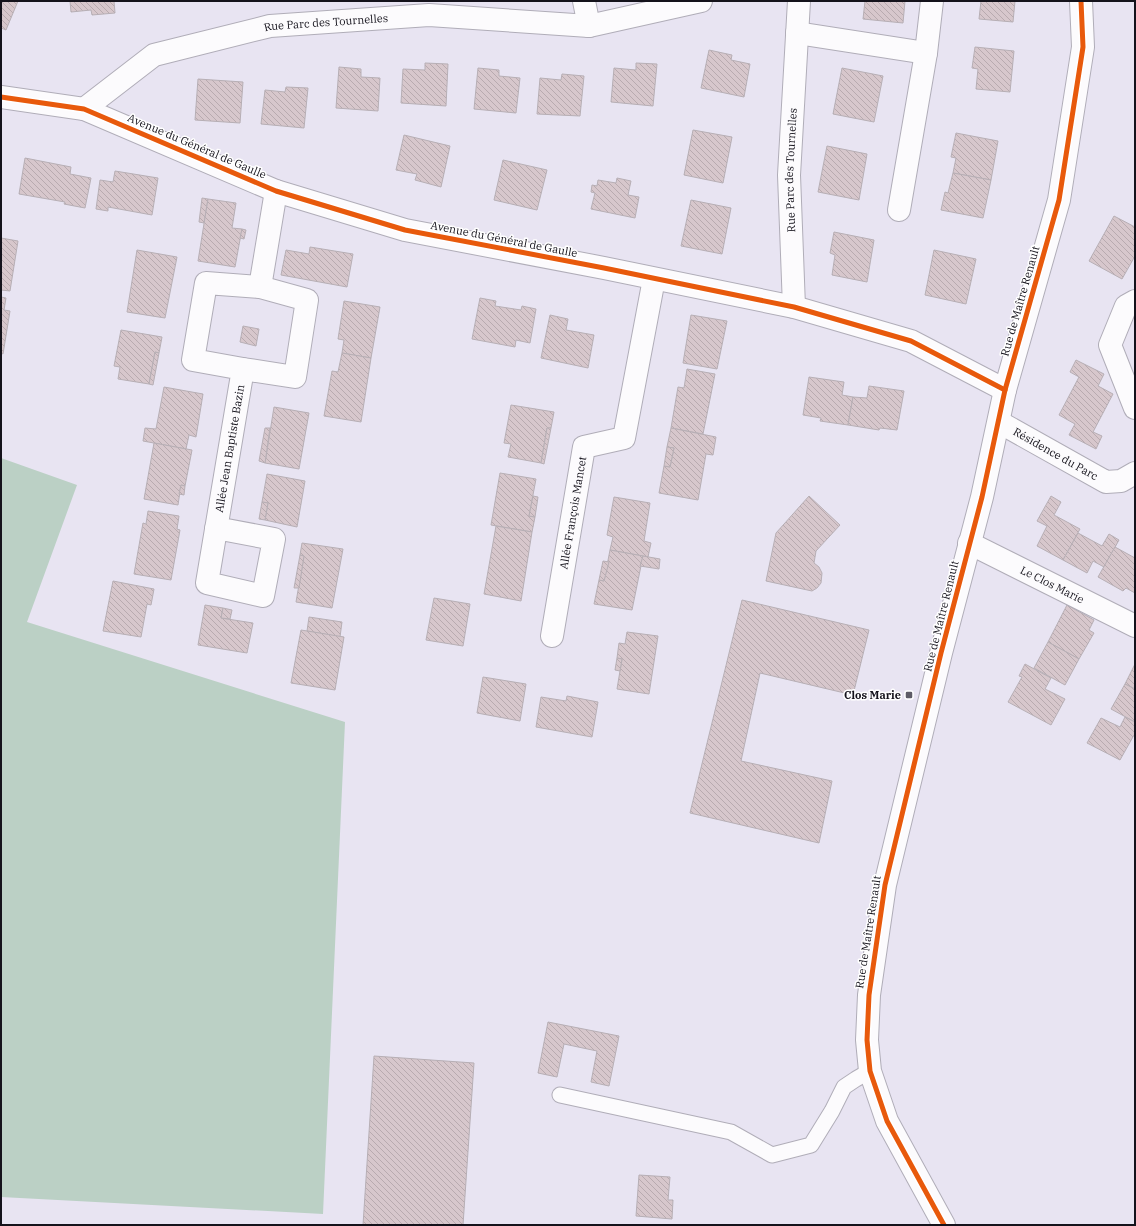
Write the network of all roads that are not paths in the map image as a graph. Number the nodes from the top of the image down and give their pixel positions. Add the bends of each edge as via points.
1 (584, 1) edge
2 (701, 1) edge
3 (799, 1) edge
4 (932, 1) edge
5 (1081, 1) edge
6 (589, 26) junction
7 (797, 33) junction
8 (926, 53) junction
9 (1, 98) edge
10 (84, 109) junction
11 (276, 191) junction
12 (899, 210) dead end
13 (654, 278) junction
14 (260, 287) junction
15 (1135, 301) edge
16 (794, 307) junction
17 (243, 370) junction
18 (1005, 390) junction
19 (1135, 408) edge
20 (999, 422) junction
21 (1135, 474) edge
22 (216, 528) dead end
23 (969, 543) junction
24 (1135, 626) edge
25 (552, 636) dead end
26 (870, 1071) junction
27 (560, 1095) dead end
28 (944, 1225) edge

1 - 6 street
2 - 6 street, Rue Parc des Tournelles
3 - 7 street, Rue Parc des Tournelles
4 - 8 street
5 - 18 street, Rue de Maître Renault via 1083,47 1059,200
6 - 10 street, Rue Parc des Tournelles via 429,15 270,26 154,55
7 - 8 street
7 - 16 street, Rue Parc des Tournelles via 789,175
8 - 12 street
9 - 10 street, Avenue du Général de Gaulle
10 - 11 street, Avenue du Général de Gaulle
11 - 13 street, Avenue du Général de Gaulle via 405,230
11 - 14 street
13 - 16 street, Avenue du Général de Gaulle
13 - 25 street, Allée François Mancet via 624,438 584,447
14 - 17 street, Allée Jean Baptiste Bazin via 307,300 295,377
14 - 17 street, Allée Jean Baptiste Bazin via 206,283 193,360
15 - 19 street via 1126,306 1110,345
16 - 18 street, Avenue du Général de Gaulle via 911,341
17 - 22 street, Allée Jean Baptiste Bazin
18 - 20 street, Rue de Maître Renault
20 - 21 street, Résidence du Parc via 1106,482 1121,481
20 - 23 street, Rue de Maître Renault
23 - 24 street, Le Clos Marie
23 - 26 street, Rue de Maître Renault via 885,885 869,995 867,1040
26 - 27 lane via 844,1087 812,1145 772,1155 731,1132
26 - 28 street, Rue de Maître Renault via 888,1121

